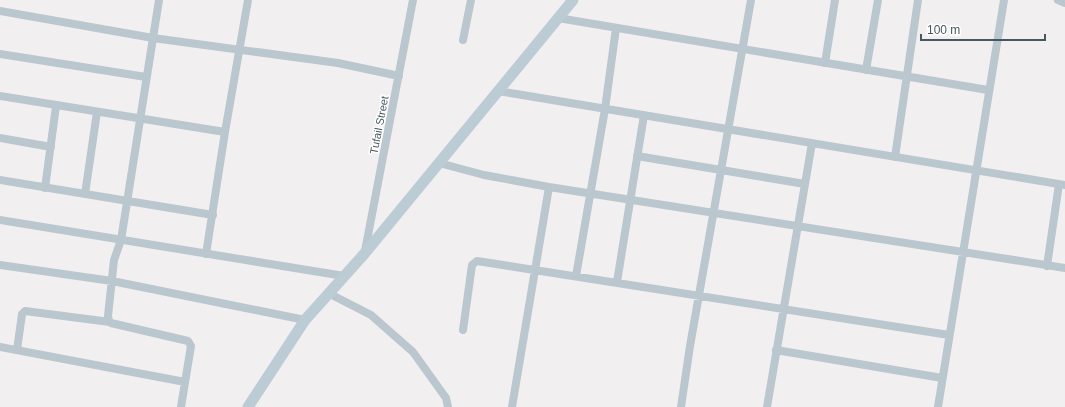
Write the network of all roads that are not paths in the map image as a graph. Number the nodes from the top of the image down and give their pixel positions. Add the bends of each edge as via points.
1 (159, 0) edge
2 (248, 0) edge
3 (413, 0) edge
4 (471, 0) edge
5 (573, 0) edge
6 (751, 0) edge
7 (835, 0) edge
8 (878, 0) edge
9 (918, 0) edge
10 (1004, 0) edge
11 (1058, 0) edge
12 (1065, 3) edge
13 (0, 11) edge
14 (558, 18) junction
15 (616, 28) junction
16 (152, 38) junction
17 (463, 40) dead end
18 (742, 49) junction
19 (239, 50) junction
20 (0, 54) edge
21 (825, 63) junction
22 (866, 70) junction
23 (399, 76) junction
24 (908, 76) junction
25 (146, 77) junction
26 (988, 90) junction
27 (498, 91) junction
28 (0, 96) edge
29 (56, 106) junction
30 (605, 109) junction
31 (97, 112) junction
32 (644, 115) junction
33 (139, 119) junction
34 (728, 129) junction
35 (224, 132) junction
36 (0, 138) edge
37 (812, 143) junction
38 (51, 147) junction
39 (638, 156) junction
40 (895, 157) junction
41 (439, 163) junction
42 (722, 170) junction
43 (975, 170) junction
44 (0, 180) edge
45 (805, 184) junction
46 (1062, 185) edge
47 (549, 187) junction
48 (45, 188) junction
49 (590, 193) junction
50 (85, 194) junction
51 (631, 199) junction
52 (126, 200) junction
53 (715, 212) junction
54 (213, 216) junction
55 (0, 220) edge
56 (798, 226) junction
57 (121, 240) junction
58 (962, 252) junction
59 (365, 253) junction
60 (206, 254) junction
61 (0, 265) edge
62 (1047, 266) junction
63 (1065, 268) edge
64 (536, 270) junction
65 (344, 276) junction
66 (576, 276) junction
67 (112, 281) junction
68 (617, 282) junction
69 (328, 293) junction
70 (699, 295) junction
71 (783, 308) junction
72 (306, 320) junction
73 (110, 322) junction
74 (463, 330) dead end
75 (949, 335) junction
76 (0, 347) edge
77 (17, 350) junction
78 (776, 350) junction
79 (942, 378) junction
80 (185, 382) junction
81 (181, 407) edge
82 (248, 407) edge
83 (448, 407) edge
84 (512, 407) edge
85 (681, 407) edge
86 (767, 407) edge
87 (938, 407) edge

1 - 16 street
2 - 19 street
3 - 23 street, Tufail Street
4 - 17 street
5 - 14 main road
6 - 18 street
7 - 21 street
8 - 22 street
9 - 24 street
10 - 26 street
11 - 12 street
13 - 16 street
14 - 15 street
14 - 27 main road
15 - 18 street
15 - 30 street
16 - 19 street
16 - 25 street
18 - 21 street
18 - 34 street
19 - 23 street via 338,63
19 - 35 street
20 - 25 street
21 - 22 street
22 - 24 street
23 - 59 street, Tufail Street
24 - 26 street
24 - 40 street
25 - 33 street
26 - 43 street
27 - 30 street
27 - 41 main road
28 - 29 street
29 - 31 street
29 - 38 street
30 - 32 street
30 - 49 street
31 - 33 street
31 - 50 street
32 - 34 street
32 - 39 street
33 - 35 street
33 - 52 street
34 - 37 street
34 - 42 street
35 - 54 street
36 - 38 street
37 - 40 street
37 - 45 street
38 - 48 street
39 - 42 street
39 - 51 street
40 - 43 street
41 - 47 street via 484,175
41 - 59 main road
42 - 45 street
42 - 53 street
43 - 46 street
43 - 58 street
44 - 48 street
45 - 56 street
46 - 62 street
47 - 49 street
47 - 64 street
48 - 50 street
49 - 51 street
49 - 66 street
50 - 52 street
51 - 53 street
51 - 68 street
52 - 54 street
52 - 57 street
53 - 56 street
53 - 70 street
54 - 60 street
55 - 57 street
56 - 58 street
56 - 71 street
57 - 60 street
57 - 67 street via 114,260
58 - 62 street
58 - 75 street
59 - 65 main road
60 - 65 street
61 - 67 street
62 - 63 street
64 - 66 street
64 - 74 street via 474,262
64 - 84 street
65 - 69 main road
66 - 68 street
67 - 72 street
67 - 73 street via 108,316
68 - 70 street
69 - 72 main road
69 - 83 street via 371,315 413,352 446,398
70 - 71 street
70 - 85 street
71 - 75 street
71 - 78 street
72 - 82 main road
73 - 77 street via 25,311 22,314
73 - 80 street via 188,341 191,346
75 - 79 street
76 - 77 street
77 - 80 street
78 - 79 street
78 - 86 street
79 - 87 street
80 - 81 street

